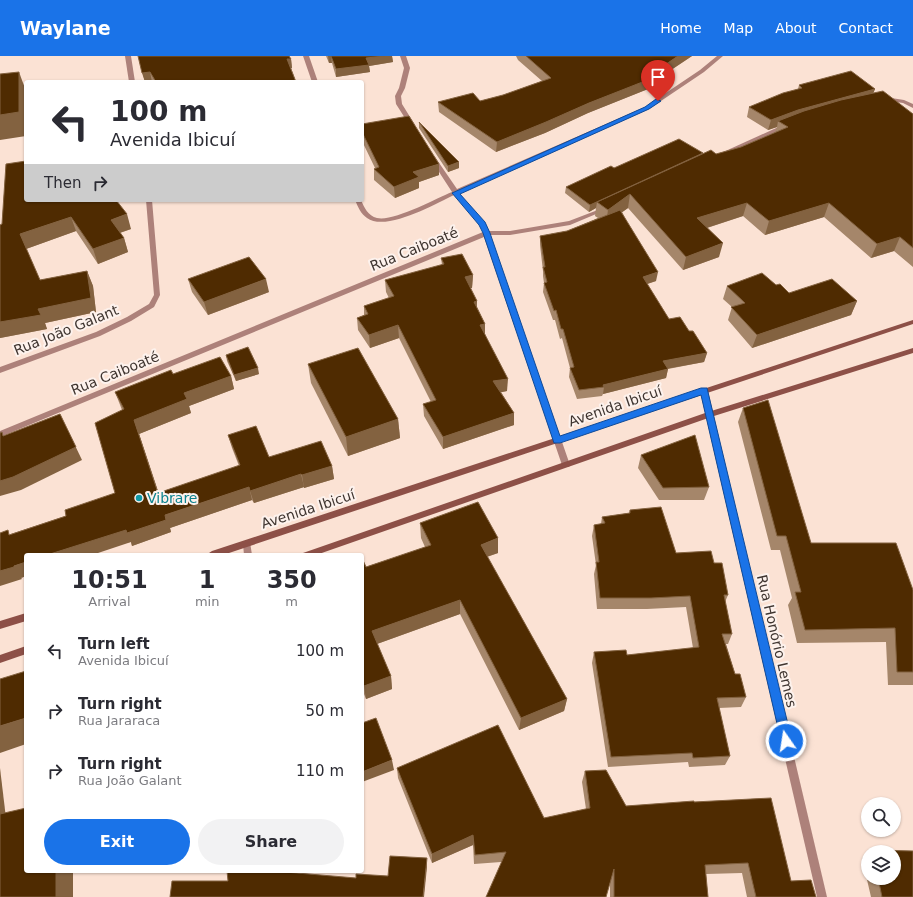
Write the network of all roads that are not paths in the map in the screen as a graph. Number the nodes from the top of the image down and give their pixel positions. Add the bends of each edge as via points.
1 (128, 56) edge
2 (306, 56) edge
3 (403, 56) edge
4 (720, 56) edge
5 (132, 80) edge
6 (314, 80) edge
7 (877, 101) edge
8 (913, 106) edge
9 (790, 125) edge
10 (417, 133) edge
11 (430, 153) edge
12 (719, 156) edge
13 (456, 193) junction
14 (149, 202) edge
15 (359, 202) edge
16 (614, 205) edge
17 (487, 233) junction
18 (913, 322) edge
19 (913, 350) edge
20 (0, 370) edge
21 (704, 391) junction
22 (710, 414) junction
23 (0, 434) edge
24 (557, 441) junction
25 (566, 465) junction
26 (247, 544) junction
27 (218, 553) edge
28 (248, 553) edge
29 (312, 553) edge
30 (24, 618) edge
31 (0, 625) edge
32 (24, 651) edge
33 (0, 659) edge
34 (822, 897) edge

1 - 5 street
2 - 6 street
3 - 10 street via 406,68 398,96 399,104
4 - 13 street via 647,108
7 - 8 street via 884,99
9 - 12 street
11 - 13 street
13 - 15 street via 382,222 367,215
13 - 17 street via 483,224
14 - 20 street, Rua João Galant via 157,295 152,305 98,334
16 - 17 street, Rua Caiboaté via 570,223 510,233
17 - 23 street, Rua Caiboaté
17 - 24 street
18 - 21 main road, Avenida Ibicuí
19 - 22 main road
21 - 22 street, Rua Honório Lemes
21 - 24 main road, Avenida Ibicuí
22 - 25 main road
22 - 34 street, Rua Honório Lemes
24 - 25 street
24 - 26 main road, Avenida Ibicuí
25 - 29 main road
26 - 27 main road, Avenida Ibicuí
26 - 28 street
30 - 31 main road
32 - 33 main road

